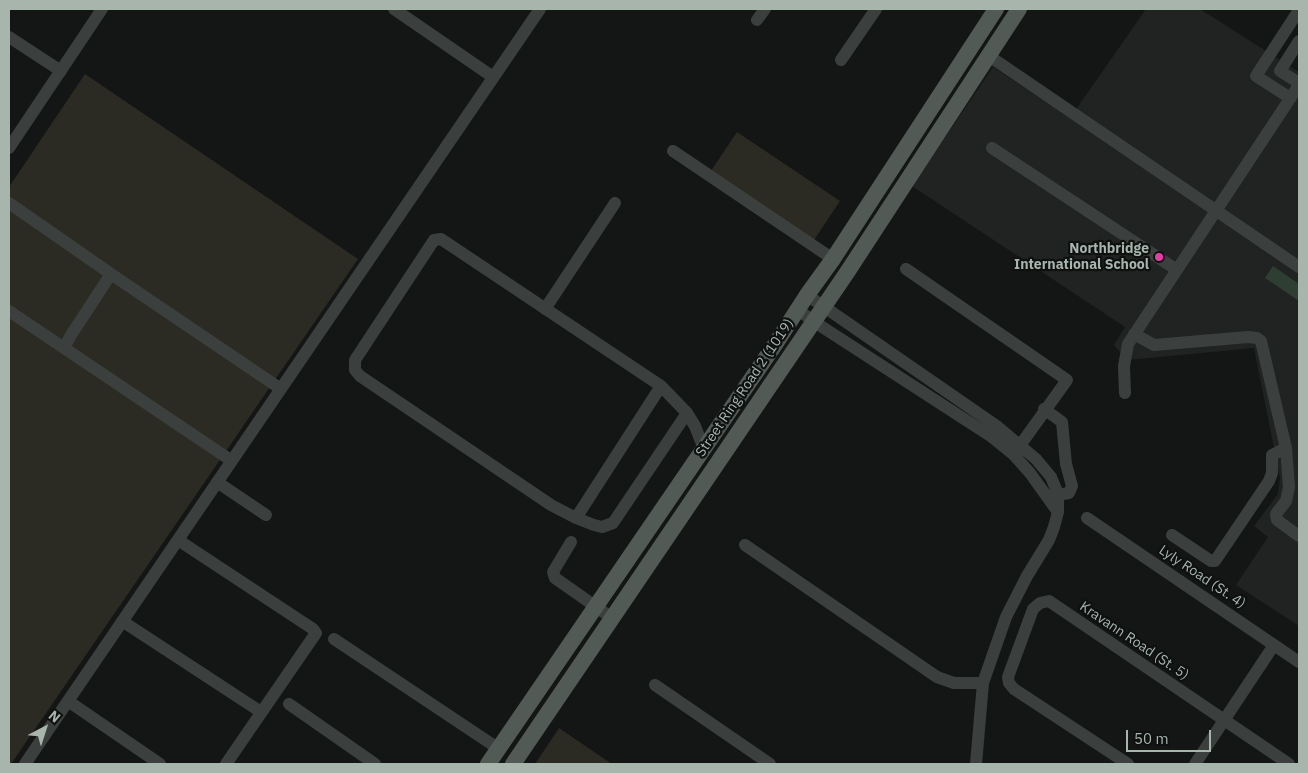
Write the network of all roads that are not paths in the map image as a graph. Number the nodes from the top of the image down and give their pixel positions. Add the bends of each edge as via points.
1 (102, 9) edge
2 (394, 9) edge
3 (540, 9) edge
4 (764, 9) edge
5 (876, 9) edge
6 (996, 9) edge
7 (1019, 9) edge
8 (1299, 10) edge
9 (757, 20) dead end
10 (9, 37) edge
11 (1299, 41) edge
12 (988, 56) junction
13 (841, 60) dead end
14 (61, 71) junction
15 (494, 77) junction
16 (1299, 84) edge
17 (1290, 98) junction
18 (9, 148) edge
19 (992, 148) dead end
20 (673, 151) dead end
21 (615, 203) dead end
22 (9, 204) edge
23 (1216, 210) junction
24 (833, 259) junction
25 (1299, 267) edge
26 (906, 269) dead end
27 (1177, 270) junction
28 (111, 274) junction
29 (807, 295) junction
30 (823, 307) junction
31 (545, 309) junction
32 (797, 309) junction
33 (9, 311) edge
34 (813, 322) junction
35 (1134, 334) junction
36 (64, 348) junction
37 (662, 386) junction
38 (281, 389) junction
39 (1125, 393) dead end
40 (1044, 409) junction
41 (687, 414) junction
42 (1286, 448) junction
43 (704, 449) junction
44 (1016, 449) junction
45 (232, 461) junction
46 (217, 482) junction
47 (1053, 496) junction
48 (266, 515) dead end
49 (576, 518) junction
50 (1087, 518) dead end
51 (1172, 535) dead end
52 (1299, 536) edge
53 (178, 540) junction
54 (570, 542) dead end
55 (745, 545) dead end
56 (595, 606) junction
57 (612, 618) junction
58 (122, 621) junction
59 (334, 639) dead end
60 (1274, 645) junction
61 (1299, 662) edge
62 (983, 684) junction
63 (655, 685) dead end
64 (68, 701) junction
65 (289, 704) dead end
66 (261, 712) junction
67 (1224, 721) junction
68 (499, 749) junction
69 (153, 762) edge
70 (25, 764) edge
71 (226, 764) edge
72 (375, 764) edge
73 (488, 764) edge
74 (513, 764) edge
75 (770, 764) edge
76 (976, 764) edge
77 (1128, 764) edge
78 (1195, 764) edge
79 (1289, 764) edge

1 - 14 street
2 - 15 street
3 - 15 street
4 - 9 street
5 - 13 street
6 - 24 main road, Street Ring Road 2 (1019)
7 - 12 main road, Street Ring Road 2 (1019)
8 - 17 street via 1256,76
10 - 14 street
11 - 16 street via 1280,71
12 - 23 street
12 - 30 main road, Street Ring Road 2 (1019)
14 - 18 street
15 - 38 street
16 - 17 street
17 - 23 street
19 - 27 street
20 - 24 street
21 - 31 street
22 - 28 street
23 - 25 street
23 - 27 street
24 - 29 main road, Street Ring Road 2 (1019)
26 - 40 street via 1067,380
27 - 35 street
28 - 36 street
28 - 38 street
29 - 30 street
29 - 32 main road, Street Ring Road 2 (1019)
30 - 34 main road, Street Ring Road 2 (1019)
30 - 44 street via 998,427
31 - 37 street
31 - 49 street via 437,239 354,366 360,376 551,505
32 - 34 street
32 - 43 main road, Street Ring Road 2 (1019)
33 - 36 street
34 - 44 street via 992,437
34 - 57 main road, Street Ring Road 2 (1019)
35 - 39 street via 1128,344 1124,366
35 - 42 street via 1154,345 1257,338 1264,348
36 - 45 street
37 - 41 street
37 - 49 street
38 - 45 street
40 - 44 street
40 - 47 street via 1059,419 1064,428 1066,464 1072,486 1069,493
41 - 43 street
41 - 49 street via 613,523 602,527
42 - 51 street via 1272,455 1269,481 1216,561
42 - 52 street via 1289,487 1286,501 1276,514 1277,520
43 - 56 main road, Street Ring Road 2 (1019)
44 - 47 street via 1036,459 1051,478
45 - 46 street
46 - 48 street
46 - 53 street
47 - 62 street via 1058,512 1054,527 1006,617
50 - 60 street, Lyly Road (St. 4)
53 - 58 street
53 - 66 street via 316,633
54 - 56 street via 553,572 555,578
55 - 62 street via 937,677 954,683
56 - 57 street
56 - 68 main road, Street Ring Road 2 (1019)
57 - 74 main road, Street Ring Road 2 (1019)
58 - 64 street
58 - 66 street
59 - 68 street
60 - 61 street, Lyly Road (St. 4)
60 - 67 street
62 - 76 street
63 - 75 street
64 - 69 street
64 - 70 street
65 - 72 street
66 - 71 street
67 - 77 street, Kravann Road (St. 5) via 1049,601 1040,602 1033,609 1008,677 1009,683
67 - 78 street
67 - 79 street, Kravann Road (St. 5)
68 - 73 main road, Street Ring Road 2 (1019)

